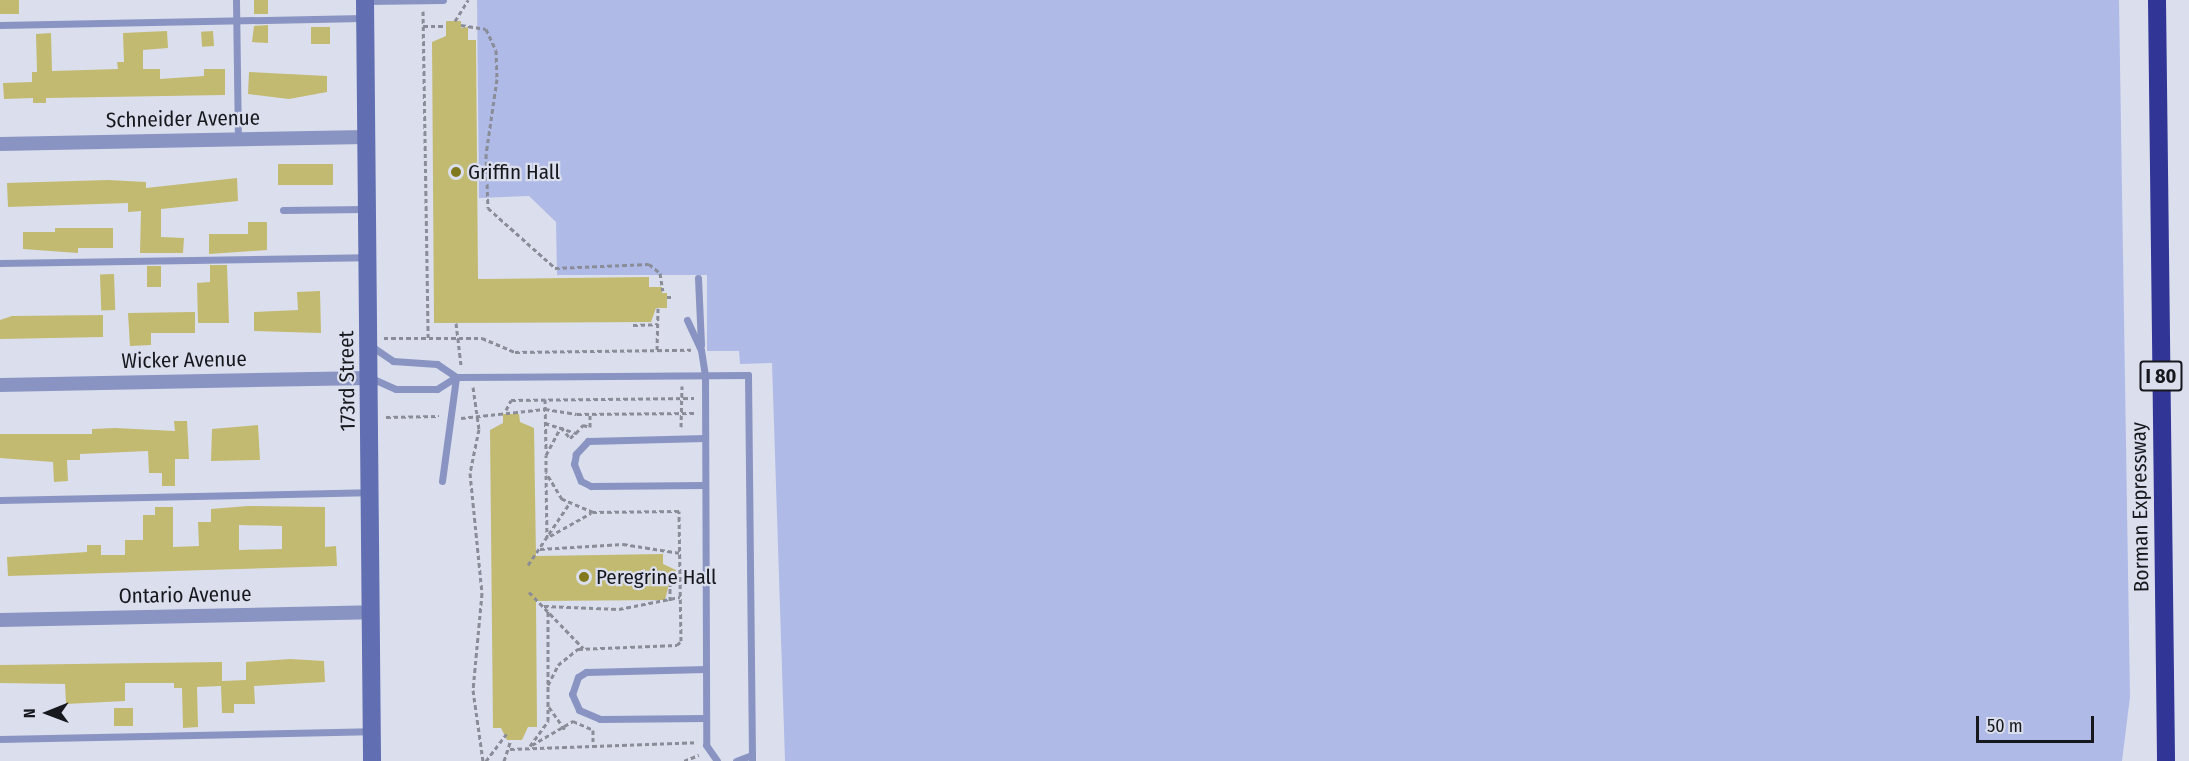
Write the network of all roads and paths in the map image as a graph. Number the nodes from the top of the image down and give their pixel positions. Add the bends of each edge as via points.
1 (236, 0) edge
2 (423, 0) edge
3 (443, 0) edge
4 (468, 0) edge
5 (2157, 0) edge
6 (365, 6) edge
7 (236, 20) junction
8 (455, 21) dead end
9 (0, 25) edge
10 (461, 25) dead end
11 (423, 26) junction
12 (446, 26) dead end
13 (366, 136) junction
14 (238, 139) junction
15 (0, 144) edge
16 (368, 209) junction
17 (283, 210) dead end
18 (368, 257) junction
19 (0, 263) edge
20 (698, 279) dead end
21 (663, 291) dead end
22 (667, 297) dead end
23 (674, 297) dead end
24 (658, 308) dead end
25 (687, 320) dead end
26 (456, 322) dead end
27 (658, 324) junction
28 (633, 325) dead end
29 (428, 338) junction
30 (456, 338) junction
31 (369, 342) junction
32 (657, 350) junction
33 (701, 350) junction
34 (682, 376) junction
35 (705, 376) junction
36 (456, 377) junction
37 (467, 377) junction
38 (370, 378) junction
39 (0, 385) edge
40 (683, 398) junction
41 (705, 398) junction
42 (545, 399) junction
43 (545, 409) junction
44 (506, 410) junction
45 (680, 413) junction
46 (705, 413) junction
47 (590, 414) junction
48 (453, 416) junction
49 (370, 417) junction
50 (479, 418) junction
51 (545, 423) junction
52 (561, 427) junction
53 (576, 432) junction
54 (681, 438) junction
55 (705, 438) junction
56 (546, 455) junction
57 (546, 472) junction
58 (442, 481) dead end
59 (705, 485) junction
60 (370, 492) junction
61 (0, 500) edge
62 (569, 504) junction
63 (593, 512) junction
64 (547, 539) junction
65 (540, 549) junction
66 (680, 553) junction
67 (528, 565) dead end
68 (670, 585) dead end
69 (529, 592) dead end
70 (680, 597) junction
71 (670, 601) junction
72 (544, 606) junction
73 (548, 610) junction
74 (371, 612) junction
75 (0, 620) edge
76 (583, 648) junction
77 (706, 669) junction
78 (548, 685) junction
79 (548, 705) junction
80 (706, 718) junction
81 (565, 730) junction
82 (372, 731) junction
83 (506, 734) dead end
84 (0, 739) edge
85 (511, 740) dead end
86 (706, 742) junction
87 (593, 743) junction
88 (530, 746) junction
89 (510, 749) junction
90 (707, 752) junction
91 (752, 758) edge
92 (372, 761) edge
93 (484, 761) edge
94 (504, 761) edge
95 (684, 761) edge
96 (717, 761) edge
97 (736, 761) edge
98 (2166, 761) edge

1 - 7 lane
2 - 3 lane
2 - 6 lane
2 - 11 path
4 - 8 path
5 - 98 highway, Borman Expressway / I 80
6 - 7 lane
6 - 13 street, 173rd Street
7 - 9 lane
7 - 14 lane
10 - 21 path via 486,28 496,50 497,79 486,154 488,208 555,268 649,264 660,273
11 - 12 path
11 - 29 path
13 - 14 street, Schneider Avenue
13 - 16 street, 173rd Street
14 - 15 street, Schneider Avenue
16 - 17 lane
16 - 18 street, 173rd Street
18 - 19 lane
18 - 31 street, 173rd Street
20 - 33 lane
22 - 23 path
24 - 27 path
25 - 33 lane
26 - 30 path
27 - 28 path
27 - 32 path
29 - 30 path
29 - 31 path via 404,334
30 - 32 path via 489,339 515,352
30 - 37 path via 457,357
31 - 36 lane via 393,361 437,364
31 - 38 street, 173rd Street
32 - 33 path
33 - 35 lane
34 - 35 lane
34 - 37 lane
34 - 40 path
35 - 41 lane
35 - 91 lane via 748,375
36 - 37 lane
36 - 38 lane via 437,389 396,389
36 - 48 lane
37 - 50 path via 478,396
38 - 39 street, Wicker Avenue
38 - 49 street, 173rd Street
40 - 41 path
40 - 42 path
40 - 45 path
41 - 46 lane
42 - 43 path
42 - 44 path via 511,400
43 - 44 path
43 - 47 path
43 - 51 path
44 - 50 path
45 - 46 path
45 - 47 path
45 - 54 path
46 - 55 lane
47 - 53 path via 590,427 584,425
48 - 49 path
48 - 50 path
48 - 58 lane
49 - 60 street, 173rd Street
50 - 93 path via 470,473 481,565 480,629 472,669
51 - 52 path
51 - 56 path
52 - 53 path
52 - 53 path via 570,438
52 - 56 path
54 - 55 lane
54 - 59 lane via 588,441 576,454 576,473 581,481 601,487
55 - 59 lane
56 - 57 path
57 - 62 path
57 - 64 path
59 - 77 lane
60 - 61 lane
60 - 74 street, 173rd Street
62 - 63 path
62 - 64 path
63 - 64 path
63 - 66 path via 678,511
64 - 65 path
65 - 66 path via 623,544
65 - 67 path
66 - 70 path
68 - 71 path
69 - 72 path
70 - 71 path
70 - 76 path via 679,645
71 - 72 path via 619,609
72 - 73 path
73 - 76 path
73 - 78 path
74 - 75 street, Ontario Avenue
74 - 82 street, 173rd Street
76 - 78 path via 558,665
77 - 80 lane
77 - 80 lane via 586,672 578,677 572,694 579,710 600,719
78 - 79 path
79 - 81 path
79 - 88 path via 548,721
80 - 86 lane
81 - 87 path via 573,721 593,730
81 - 88 path
82 - 84 lane
82 - 92 street, 173rd Street
83 - 93 path
85 - 89 path
86 - 87 path
86 - 90 lane
87 - 88 path
88 - 89 path
89 - 94 path
90 - 95 path
90 - 96 lane
91 - 97 lane

